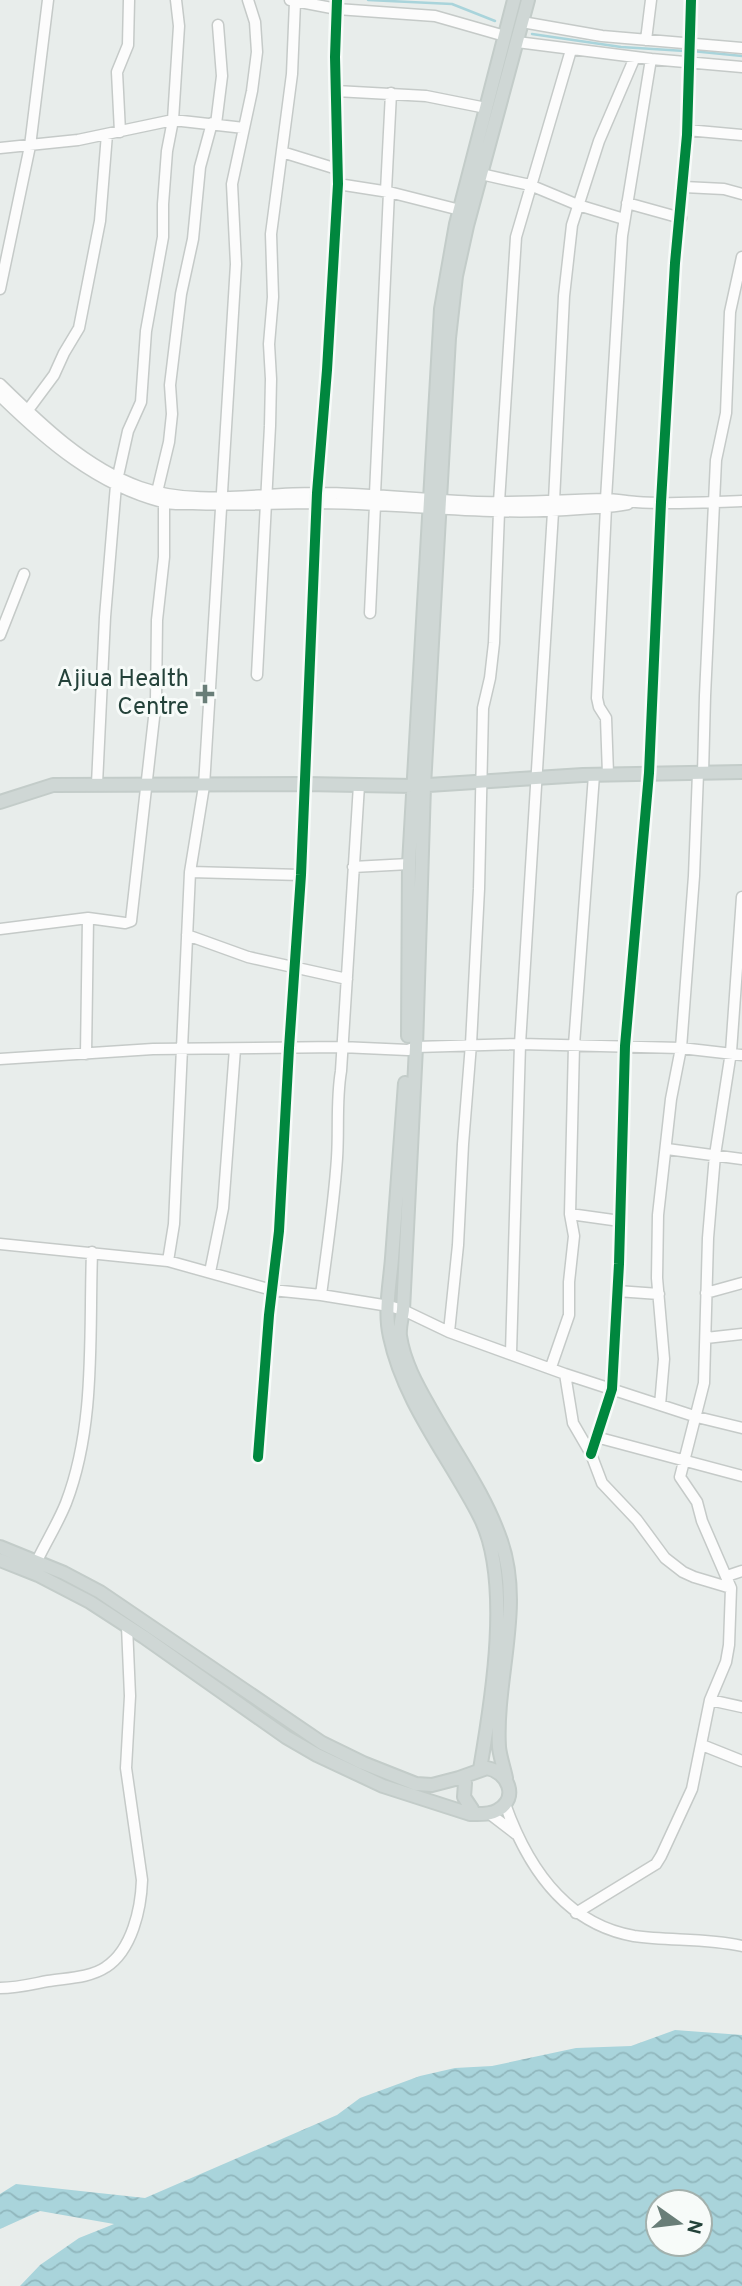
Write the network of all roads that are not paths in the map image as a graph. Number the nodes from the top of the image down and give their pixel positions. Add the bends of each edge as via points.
1 (48, 0) edge
2 (129, 0) edge
3 (176, 0) edge
4 (248, 0) edge
5 (514, 0) edge
6 (528, 0) edge
7 (651, 0) edge
8 (691, 0) edge
9 (292, 1) edge
10 (337, 4) edge
11 (522, 22) junction
12 (218, 25) dead end
13 (511, 39) junction
14 (646, 40) junction
15 (742, 48) edge
16 (571, 50) junction
17 (690, 51) junction
18 (635, 57) junction
19 (651, 59) junction
20 (742, 66) edge
21 (336, 91) junction
22 (391, 93) junction
23 (486, 108) junction
24 (173, 120) junction
25 (214, 123) junction
26 (244, 128) junction
27 (687, 130) junction
28 (120, 132) junction
29 (107, 134) junction
30 (742, 135) edge
31 (30, 146) junction
32 (0, 148) edge
33 (282, 152) junction
34 (337, 169) junction
35 (481, 174) junction
36 (338, 184) junction
37 (530, 185) junction
38 (684, 187) junction
39 (387, 191) junction
40 (742, 194) edge
41 (627, 203) junction
42 (578, 205) junction
43 (460, 210) junction
44 (681, 218) junction
45 (624, 219) junction
46 (742, 257) edge
47 (0, 289) edge
48 (0, 384) edge
49 (0, 396) edge
50 (25, 414) junction
51 (117, 481) junction
52 (157, 492) junction
53 (316, 498) junction
54 (266, 499) junction
55 (375, 499) junction
56 (221, 501) junction
57 (742, 501) edge
58 (661, 502) junction
59 (713, 502) junction
60 (164, 503) junction
61 (606, 503) junction
62 (435, 504) junction
63 (554, 506) junction
64 (499, 507) junction
65 (24, 574) dead end
66 (370, 613) dead end
67 (0, 635) edge
68 (257, 675) dead end
69 (742, 772) edge
70 (701, 773) junction
71 (601, 774) junction
72 (649, 774) junction
73 (538, 777) junction
74 (482, 781) junction
75 (97, 784) junction
76 (305, 784) junction
77 (359, 785) junction
78 (148, 786) junction
79 (204, 786) junction
80 (418, 786) junction
81 (0, 802) edge
82 (409, 864) junction
83 (353, 867) junction
84 (190, 872) junction
85 (301, 875) junction
86 (742, 897) edge
87 (88, 918) junction
88 (0, 929) edge
89 (187, 935) junction
90 (293, 967) junction
91 (347, 979) junction
92 (471, 1044) junction
93 (520, 1044) junction
94 (575, 1045) junction
95 (625, 1046) junction
96 (341, 1047) junction
97 (289, 1048) junction
98 (412, 1048) junction
99 (681, 1048) junction
100 (180, 1049) junction
101 (234, 1049) junction
102 (86, 1054) junction
103 (737, 1054) edge
104 (0, 1059) edge
105 (667, 1149) junction
106 (715, 1155) junction
107 (742, 1159) edge
108 (570, 1214) junction
109 (620, 1221) junction
110 (0, 1244) edge
111 (92, 1252) junction
112 (168, 1261) junction
113 (211, 1272) junction
114 (742, 1283) edge
115 (272, 1290) junction
116 (617, 1291) junction
117 (706, 1293) junction
118 (659, 1294) junction
119 (321, 1295) junction
120 (388, 1306) junction
121 (403, 1310) junction
122 (449, 1332) junction
123 (742, 1334) edge
124 (706, 1338) junction
125 (511, 1353) junction
126 (551, 1367) junction
127 (565, 1374) junction
128 (612, 1389) junction
129 (660, 1405) junction
130 (697, 1417) junction
131 (742, 1428) edge
132 (596, 1437) junction
133 (591, 1454) junction
134 (258, 1457) dead end
135 (685, 1461) junction
136 (742, 1476) edge
137 (0, 1547) edge
138 (0, 1560) edge
139 (37, 1561) junction
140 (742, 1571) edge
141 (727, 1576) junction
142 (731, 1588) junction
143 (127, 1626) junction
144 (710, 1700) junction
145 (742, 1707) edge
146 (702, 1745) junction
147 (742, 1760) edge
148 (480, 1769) junction
149 (459, 1778) junction
150 (506, 1778) junction
151 (505, 1804) junction
152 (470, 1814) junction
153 (490, 1814) junction
154 (516, 1834) junction
155 (576, 1913) junction
156 (742, 1945) edge
157 (0, 1988) edge

1 - 31 street
2 - 28 street via 128,45 117,72
3 - 24 street
4 - 26 street via 257,52
5 - 13 main road
6 - 11 main road
7 - 14 street
8 - 17 street
9 - 10 street
9 - 33 street via 294,52
10 - 13 street via 435,16
10 - 21 street
11 - 13 main road
11 - 14 street
12 - 25 street via 222,76
13 - 16 street
13 - 23 main road
13 - 35 main road
14 - 17 street
15 - 17 street
16 - 18 street
16 - 37 street
17 - 19 street
17 - 20 street
17 - 27 street
18 - 19 street
18 - 42 street
19 - 41 street
21 - 22 street
21 - 34 street
22 - 23 street
22 - 39 street
23 - 43 main road
24 - 25 street
24 - 28 street
24 - 51 street via 141,402 128,431
25 - 26 street
25 - 52 street via 200,167 170,384 169,442
26 - 56 street via 232,184 236,264
27 - 30 street
27 - 38 street
28 - 29 street
29 - 31 street
29 - 50 street via 100,221 79,328 54,375
31 - 32 street
31 - 47 street
33 - 34 street
33 - 54 street via 271,234
34 - 36 street
35 - 37 street
35 - 62 main road via 456,276
36 - 39 street
36 - 53 street
37 - 42 street
37 - 64 street via 516,237
38 - 40 street
38 - 44 street
39 - 43 street
39 - 55 street
41 - 44 street
41 - 45 street
42 - 45 street
42 - 63 street via 564,296
43 - 62 main road via 441,309
44 - 58 street
45 - 61 street
46 - 59 street via 730,312 726,413
48 - 50 street
49 - 50 street
50 - 51 street
51 - 52 street
51 - 60 street
51 - 75 street
52 - 56 street
53 - 54 street
53 - 55 street
53 - 76 street
54 - 56 street
54 - 68 street
55 - 62 street
55 - 66 street
56 - 60 street
56 - 79 street
57 - 59 street
58 - 59 street
58 - 61 street
58 - 72 street
59 - 70 street
60 - 78 street
61 - 63 street
61 - 71 street via 597,698 606,718
62 - 64 street
62 - 80 main road
63 - 64 street
63 - 73 street
64 - 74 street via 494,643 483,708
65 - 67 street
69 - 70 main road
70 - 72 main road
70 - 99 street
71 - 72 main road
71 - 73 main road
71 - 94 street
72 - 95 street
73 - 74 main road
73 - 93 street
74 - 80 main road
74 - 92 street
75 - 78 main road
75 - 81 main road via 53,785
76 - 77 main road
76 - 79 main road
76 - 85 street
77 - 80 main road
77 - 83 street
78 - 79 main road
78 - 87 street via 131,920
79 - 84 street
80 - 82 main road
80 - 98 main road
82 - 83 street
82 - 98 main road
83 - 91 street
84 - 85 street
84 - 89 street
85 - 90 street
86 - 103 street
87 - 88 street
87 - 102 street
89 - 90 street
89 - 100 street
90 - 91 street
90 - 97 street
91 - 96 street
92 - 93 street
92 - 98 street
92 - 122 street
93 - 94 street
93 - 125 street
94 - 95 street
94 - 108 street
95 - 99 street
95 - 109 street
96 - 97 street
96 - 98 street
96 - 119 street via 337,1163
97 - 101 street
97 - 115 street
98 - 120 main road
98 - 121 main road
99 - 103 street
99 - 105 street
100 - 101 street
100 - 102 street
100 - 112 street via 174,1224
101 - 113 street via 223,1208
102 - 104 street
103 - 106 street
105 - 106 street
105 - 118 street via 658,1215
106 - 107 street
106 - 117 street
108 - 109 street
108 - 126 street via 574,1236 569,1315
109 - 116 street
110 - 111 street
111 - 112 street
111 - 139 street via 82,1443 66,1503
112 - 113 street
113 - 115 street
114 - 117 street
115 - 119 street
115 - 134 street
116 - 118 street
116 - 128 street
117 - 124 street
118 - 129 street via 664,1359
119 - 120 street
120 - 121 street
120 - 148 main road via 390,1336 407,1388 481,1519 492,1549 497,1612
121 - 122 street
121 - 150 main road via 399,1334 406,1360 491,1513 503,1545 509,1613 499,1739
122 - 125 street
123 - 124 street
124 - 130 street
125 - 126 street
126 - 127 street
127 - 128 street
127 - 133 street via 573,1423
128 - 129 street
128 - 132 street
129 - 130 street
130 - 131 street
130 - 135 street
132 - 133 street
132 - 135 street
133 - 142 street via 602,1483 665,1558 683,1572
135 - 136 street
135 - 141 street via 681,1480 697,1502
137 - 139 main road
138 - 143 main road via 90,1602
139 - 149 main road via 100,1592 322,1743 416,1784 432,1786
140 - 141 street
141 - 142 street
142 - 144 street via 727,1656
143 - 152 main road via 317,1755 383,1786
143 - 157 street via 126,1768 142,1880 137,1918 123,1950 106,1967 83,1976
144 - 145 street
144 - 146 street
146 - 147 street
146 - 155 street via 692,1789 656,1864
148 - 149 main road
148 - 150 main road via 495,1769
149 - 152 main road via 465,1783
150 - 151 main road
151 - 153 main road
151 - 154 street
152 - 153 main road
153 - 154 street
154 - 155 street via 543,1878
155 - 156 street via 635,1936

